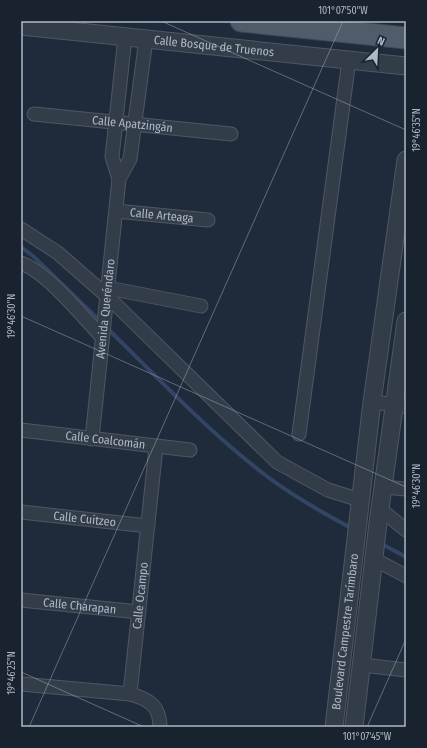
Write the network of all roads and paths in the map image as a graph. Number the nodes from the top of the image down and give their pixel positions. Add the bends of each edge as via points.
1 (241, 21) edge
2 (47, 25) edge
3 (21, 26) edge
4 (125, 37) junction
5 (406, 38) edge
6 (146, 39) junction
7 (349, 60) junction
8 (385, 64) junction
9 (406, 66) edge
10 (406, 80) edge
11 (34, 114) dead end
12 (116, 122) junction
13 (136, 124) junction
14 (231, 134) dead end
15 (406, 160) edge
16 (119, 179) junction
17 (116, 211) junction
18 (208, 220) dead end
19 (21, 229) edge
20 (21, 263) edge
21 (107, 296) junction
22 (202, 306) dead end
23 (406, 321) edge
24 (406, 324) edge
25 (103, 332) junction
26 (372, 402) junction
27 (400, 405) edge
28 (21, 430) edge
29 (299, 434) dead end
30 (21, 435) edge
31 (92, 439) junction
32 (156, 447) junction
33 (190, 450) dead end
34 (383, 486) junction
35 (406, 489) edge
36 (359, 506) junction
37 (21, 512) edge
38 (379, 516) junction
39 (148, 526) junction
40 (406, 530) edge
41 (375, 553) junction
42 (406, 576) edge
43 (21, 600) edge
44 (139, 612) junction
45 (362, 664) junction
46 (406, 670) edge
47 (21, 684) edge
48 (130, 694) junction
49 (160, 727) edge
50 (334, 727) edge
51 (354, 727) edge

1 - 5 main road
2 - 3 street, Calle Bosque de Truenos
2 - 4 street, Calle Bosque de Truenos
4 - 6 street, Calle Bosque de Truenos
4 - 12 street, Avenida Queréndaro
6 - 7 street, Calle Bosque de Truenos
6 - 13 street, Avenida Queréndaro
7 - 8 street, Calle Bosque de Truenos
7 - 29 street
8 - 9 street, Calle Bosque de Truenos
8 - 10 street via 404,75
11 - 12 street, Calle Apatzingán
12 - 13 street, Calle Apatzingán
12 - 16 street, Avenida Queréndaro via 112,157
13 - 14 street, Calle Apatzingán
13 - 16 street, Avenida Queréndaro via 130,159
15 - 26 street, Boulevard Campestre Tarímbaro
16 - 17 street, Avenida Queréndaro
17 - 18 street, Calle Arteaga
17 - 21 street, Avenida Queréndaro
19 - 21 street via 58,253
20 - 25 street via 51,284
21 - 22 street
21 - 25 street, Avenida Queréndaro
21 - 36 street via 277,462
23 - 24 street, Boulevard Campestre Tarímbaro
24 - 27 street, Boulevard Campestre Tarímbaro
25 - 31 street, Avenida Queréndaro
26 - 27 street
26 - 36 street, Boulevard Campestre Tarímbaro
27 - 34 street, Boulevard Campestre Tarímbaro
28 - 30 street
28 - 31 street, Calle Coalcomán
31 - 32 street, Calle Coalcomán
32 - 33 street, Calle Coalcomán
32 - 39 street, Calle Ocampo
34 - 35 street
34 - 38 street, Boulevard Campestre Tarímbaro
36 - 50 street, Boulevard Campestre Tarímbaro
37 - 39 street, Calle Cuitzeo
38 - 40 street
38 - 41 street, Boulevard Campestre Tarímbaro
39 - 44 street, Calle Ocampo
41 - 42 street
41 - 45 street, Boulevard Campestre Tarímbaro
43 - 44 street, Calle Charapan
44 - 48 street, Calle Ocampo
45 - 46 street
45 - 51 street, Boulevard Campestre Tarímbaro
47 - 48 street
48 - 49 street via 155,705

